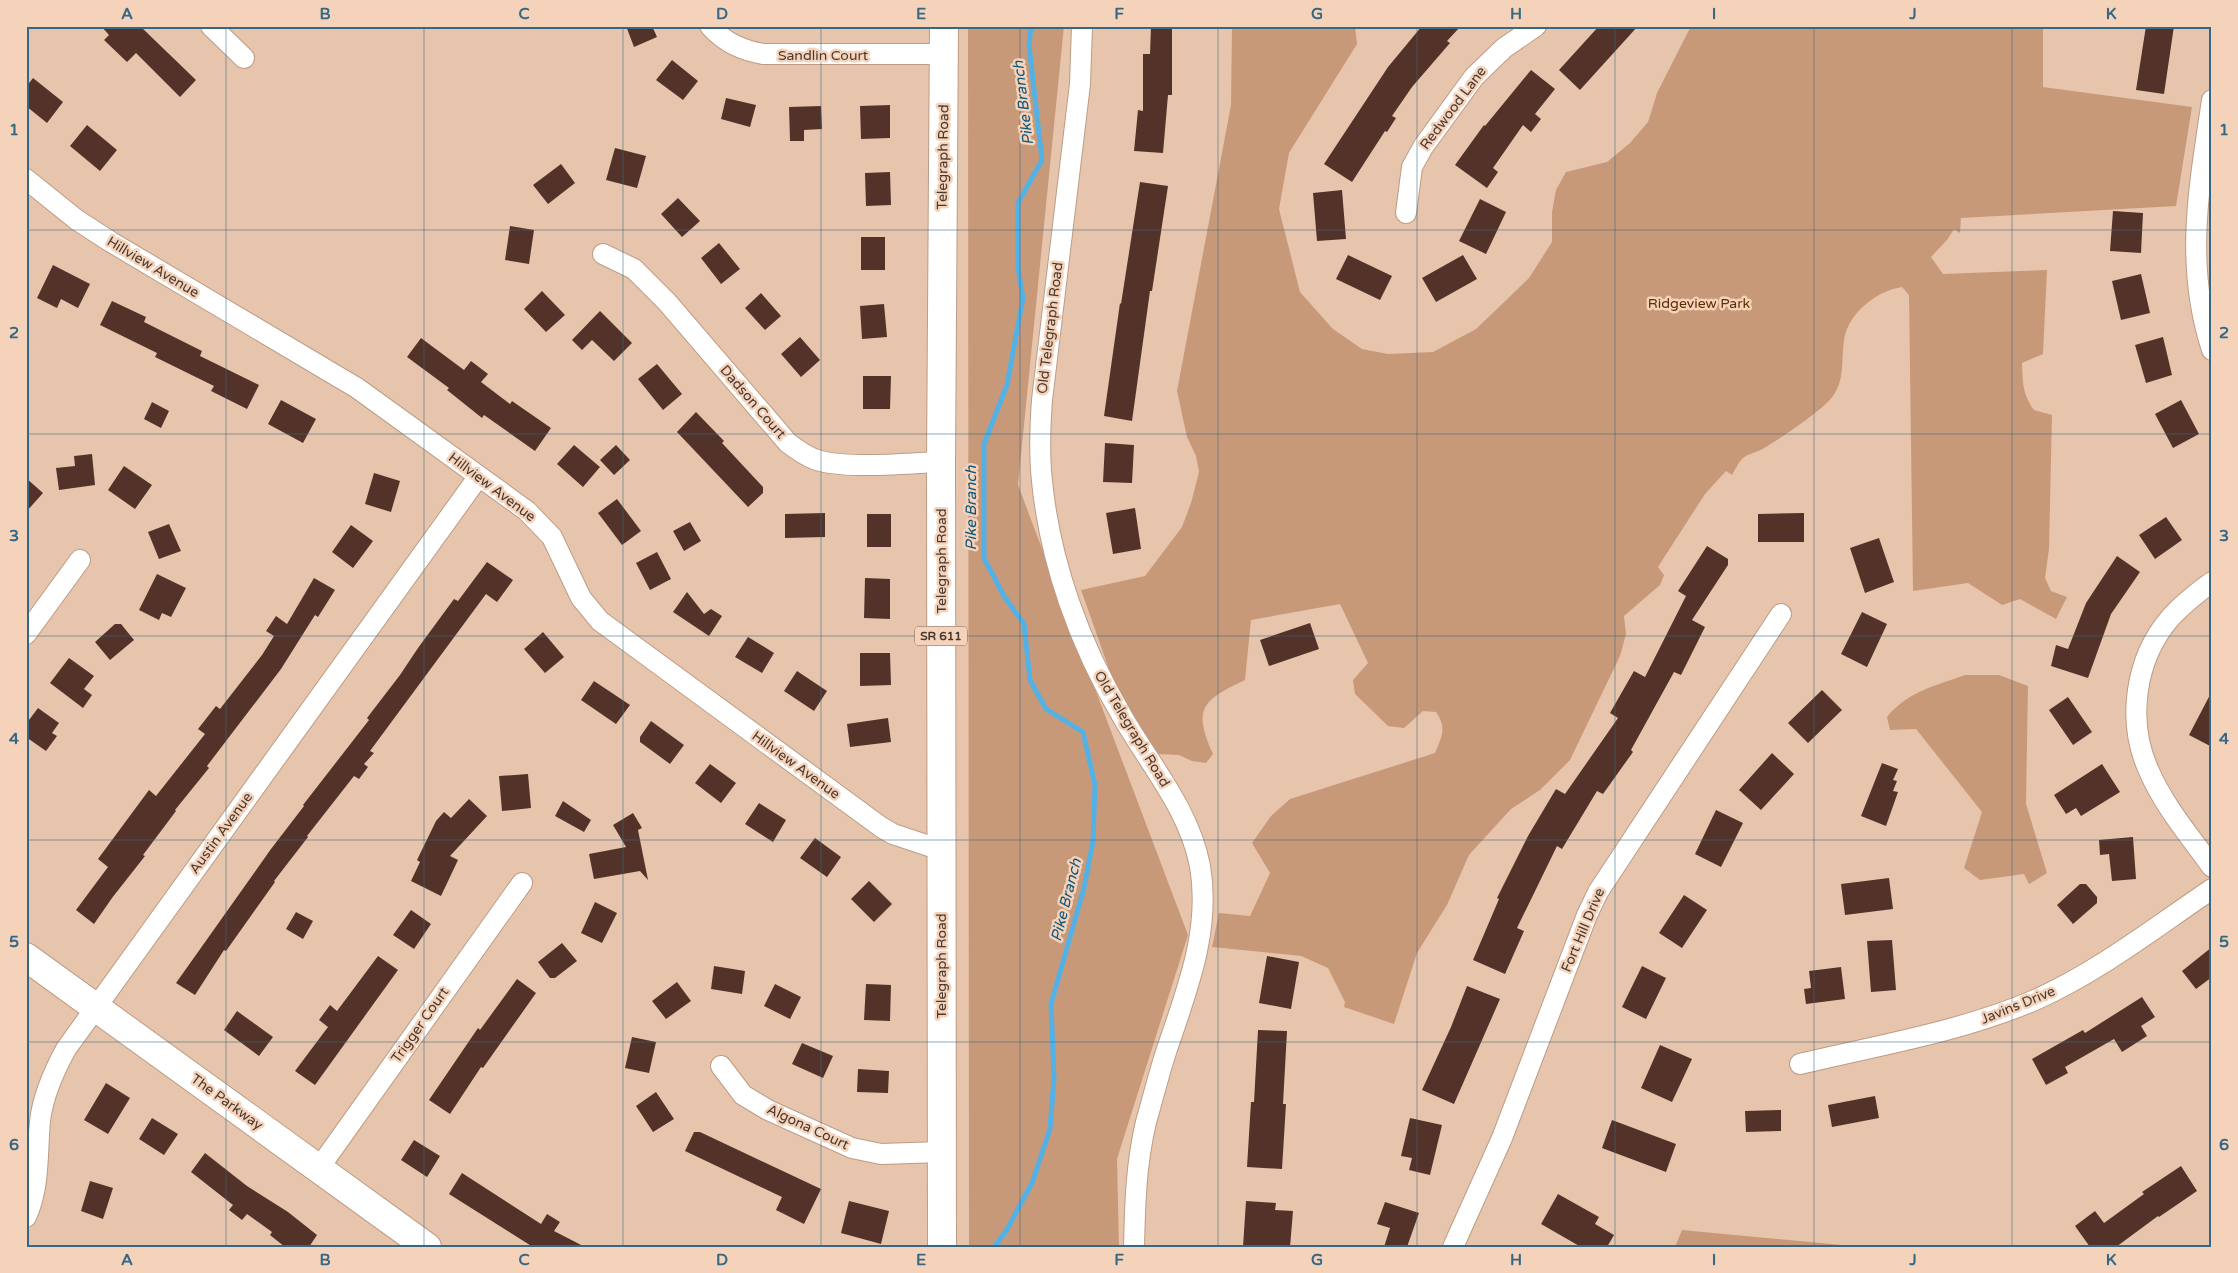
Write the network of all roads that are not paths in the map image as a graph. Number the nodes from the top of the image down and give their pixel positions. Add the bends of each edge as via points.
1 (211, 26) edge
2 (710, 26) edge
3 (944, 26) edge
4 (1082, 26) edge
5 (1536, 26) edge
6 (944, 54) junction
7 (244, 58) dead end
8 (2212, 100) edge
9 (26, 178) edge
10 (1406, 213) dead end
11 (603, 254) dead end
12 (2212, 350) edge
13 (941, 462) junction
14 (479, 476) junction
15 (80, 560) dead end
16 (2212, 582) edge
17 (1781, 614) dead end
18 (26, 634) edge
19 (941, 850) junction
20 (2212, 867) edge
21 (522, 883) dead end
22 (2212, 889) edge
23 (26, 957) edge
24 (95, 1007) junction
25 (1800, 1064) dead end
26 (720, 1066) dead end
27 (942, 1152) junction
28 (319, 1168) junction
29 (26, 1217) edge
30 (427, 1247) edge
31 (942, 1247) edge
32 (1134, 1247) edge
33 (1453, 1247) edge

1 - 7 street
2 - 6 street, Sandlin Court via 730,44 763,54
3 - 6 main road, Telegraph Road / SR 611
4 - 32 street, Old Telegraph Road via 1080,84 1042,400 1040,441 1046,514 1060,574 1094,665 1125,723 1164,780 1186,821 1200,865 1203,888 1204,916 1194,967 1166,1051 1139,1154
5 - 10 street, Redwood Lane via 1498,54 1474,77 1423,147 1412,167
6 - 13 main road, Telegraph Road / SR 611
8 - 12 street via 2195,235 2198,297
9 - 14 street, Hillview Avenue via 77,220 357,388
11 - 13 street, Dadson Court via 634,269 667,302 788,443 800,452 813,459 834,463
13 - 19 main road, Telegraph Road / SR 611
14 - 19 street, Hillview Avenue via 527,510 552,538 581,598 600,621 881,827
14 - 24 street, Austin Avenue
15 - 18 street
16 - 20 street via 2172,617 2159,635 2145,662 2136,708 2140,746 2148,769 2163,798
17 - 33 street, Fort Hill Drive via 1598,892 1502,1138
19 - 27 main road, Telegraph Road / SR 611
21 - 28 street, Trigger Court
22 - 25 street, Javins Drive via 2096,967 2035,1000 1949,1030
23 - 24 main road, The Parkway
24 - 28 main road, The Parkway
24 - 29 street, Austin Avenue via 66,1049 48,1087 40,1120 36,1183
26 - 27 street, Algona Court via 743,1095 768,1110 852,1148 881,1154
27 - 31 main road, Telegraph Road / SR 611
28 - 30 main road, The Parkway

